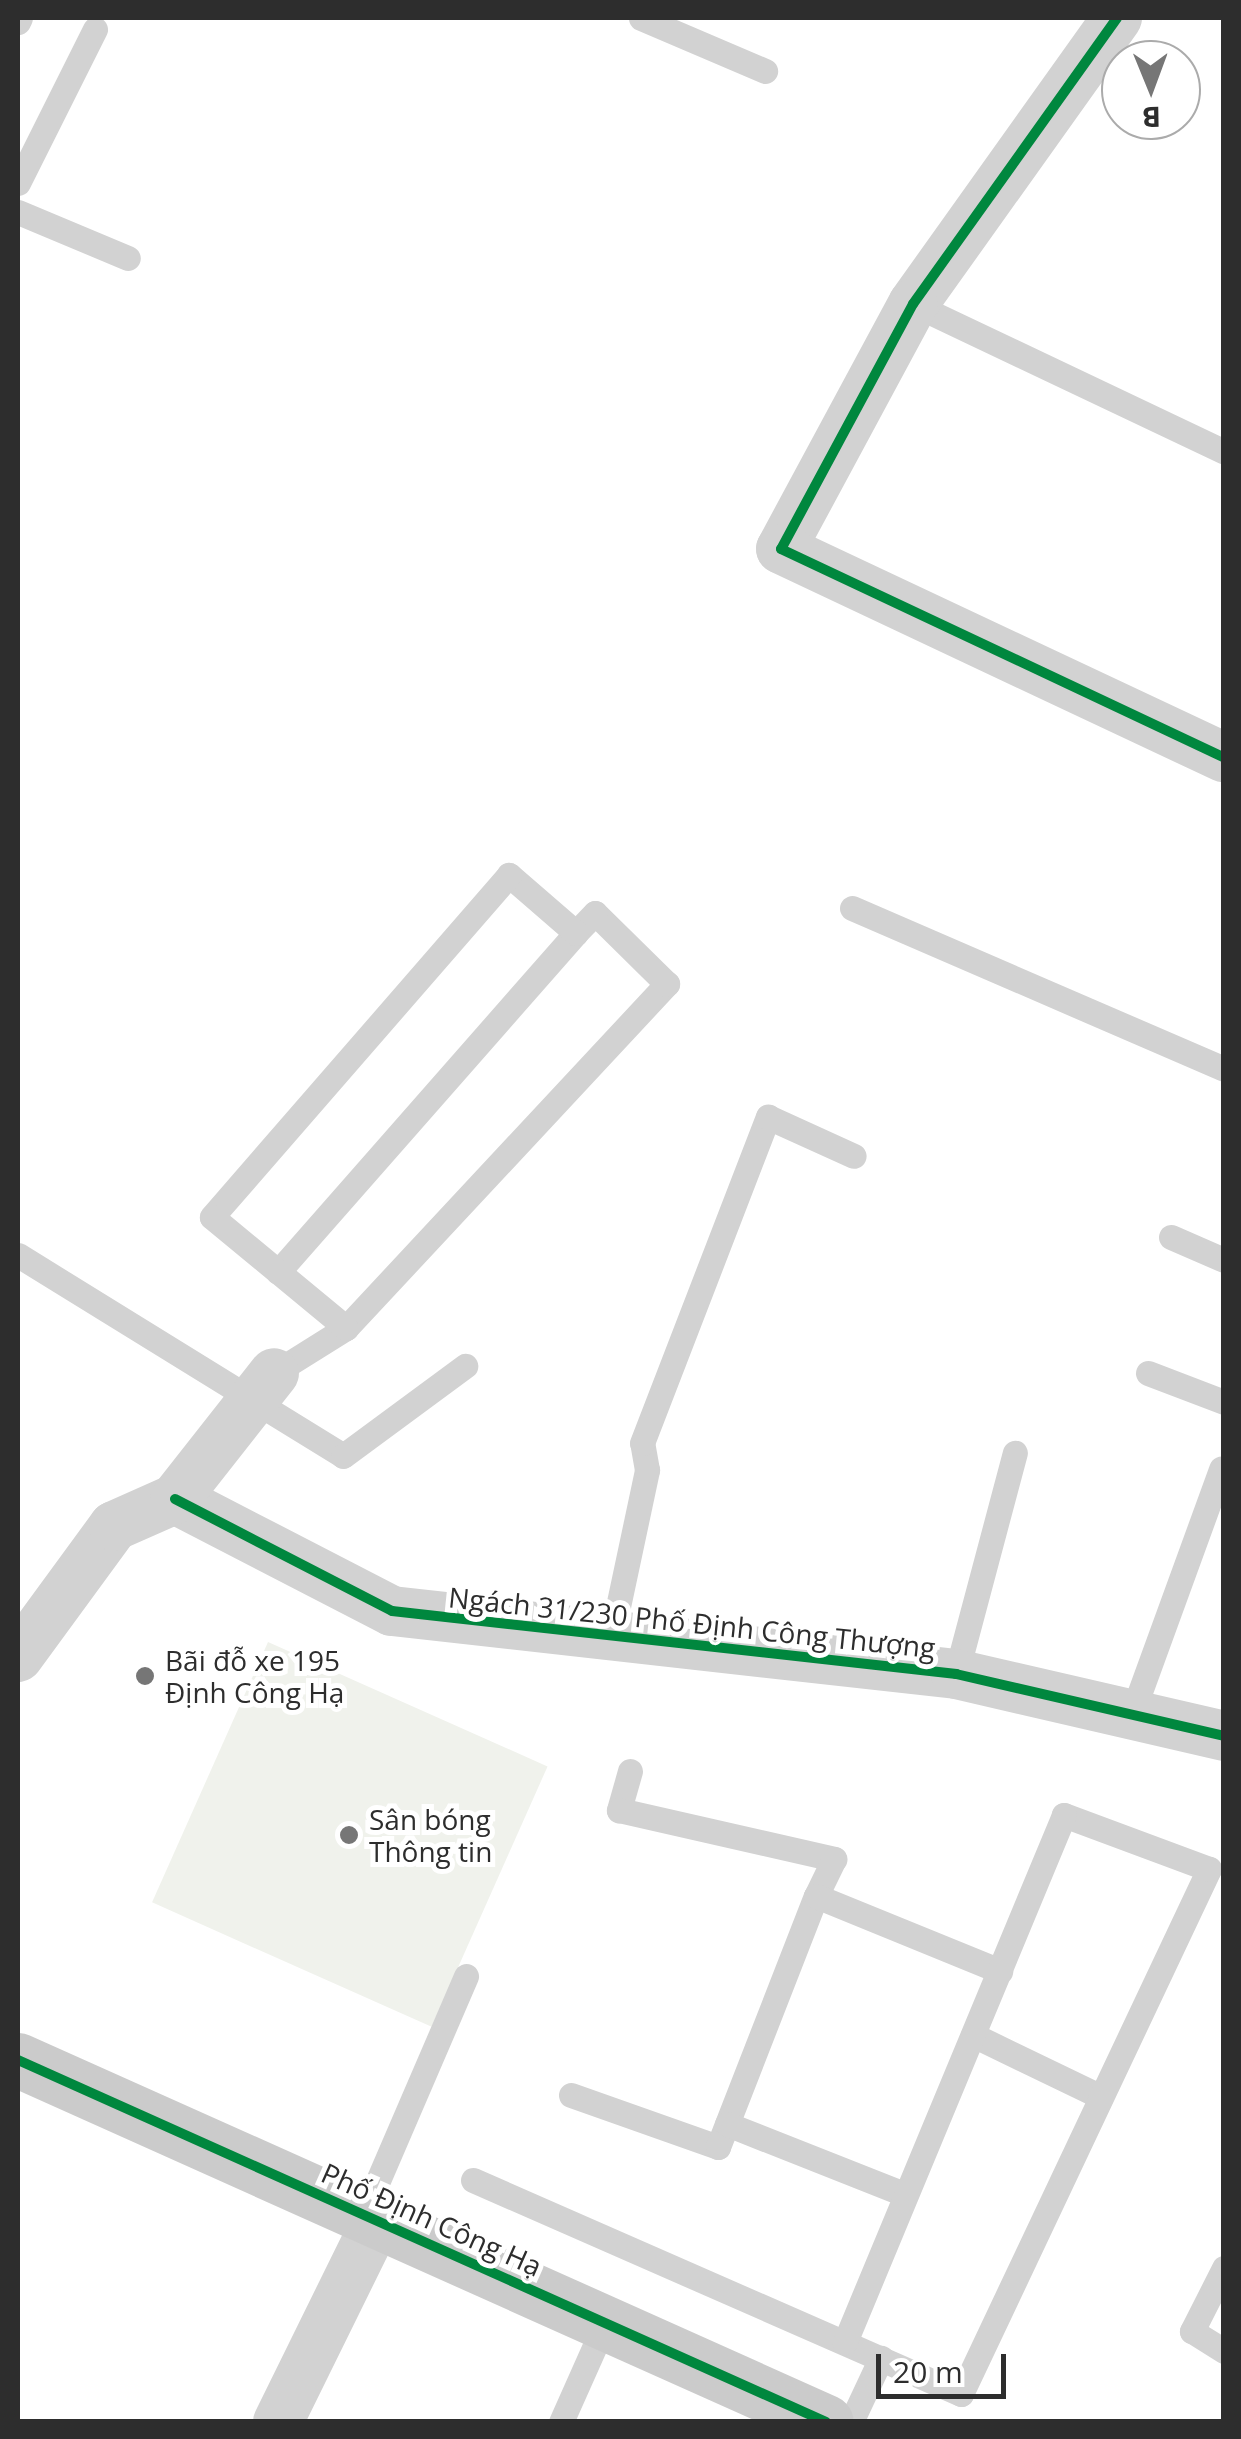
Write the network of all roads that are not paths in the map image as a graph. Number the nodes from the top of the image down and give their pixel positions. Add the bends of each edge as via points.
1 (641, 18) edge
2 (1117, 18) edge
3 (95, 29) dead end
4 (765, 71) dead end
5 (18, 183) edge
6 (18, 212) edge
7 (128, 258) dead end
8 (913, 304) junction
9 (1224, 452) edge
10 (1224, 757) edge
11 (852, 908) dead end
12 (576, 932) junction
13 (1224, 1068) edge
14 (854, 1156) dead end
15 (1171, 1238) dead end
16 (18, 1255) edge
17 (1224, 1260) edge
18 (278, 1272) junction
19 (346, 1328) junction
20 (465, 1366) dead end
21 (1148, 1373) dead end
22 (260, 1387) junction
23 (1224, 1402) edge
24 (1015, 1454) dead end
25 (1220, 1469) dead end
26 (175, 1499) junction
27 (612, 1635) junction
28 (18, 1657) edge
29 (956, 1674) junction
30 (1133, 1711) junction
31 (1224, 1736) edge
32 (630, 1771) dead end
33 (816, 1896) junction
34 (1000, 1971) junction
35 (466, 1976) dead end
36 (973, 2035) junction
37 (18, 2060) edge
38 (572, 2095) dead end
39 (1101, 2097) junction
40 (727, 2124) junction
41 (473, 2180) dead end
42 (904, 2194) junction
43 (371, 2216) junction
44 (1224, 2268) edge
45 (606, 2321) junction
46 (846, 2342) junction
47 (1224, 2351) edge
48 (881, 2358) junction
49 (751, 2406) edge
50 (278, 2422) edge
51 (560, 2422) edge
52 (826, 2422) edge
53 (850, 2422) edge

1 - 4 lane
2 - 8 street
3 - 5 lane
6 - 7 lane
8 - 9 lane
8 - 10 street via 782,549
11 - 13 lane
12 - 18 lane
12 - 18 lane via 510,875 212,1216
12 - 19 lane via 595,914 667,984
14 - 27 lane via 768,1117 642,1442 648,1470
15 - 17 lane
16 - 22 lane
18 - 19 lane
19 - 22 lane
20 - 22 lane via 343,1456
21 - 23 lane
22 - 26 street
24 - 29 lane
25 - 30 lane
26 - 27 street, Ngách 31/230 Phố Định Công Thượng via 392,1611
26 - 28 street via 114,1526
27 - 29 street, Ngách 31/230 Phố Định Công Thượng
29 - 30 street, Ngách 31/230 Phố Định Công Thượng
30 - 31 street, Ngách 31/230 Phố Định Công Thượng
32 - 33 lane via 619,1810 834,1858
33 - 34 lane
33 - 40 lane
34 - 36 lane
34 - 39 lane via 1064,1815 1209,1869
35 - 43 lane
36 - 39 lane
36 - 42 lane
37 - 43 street, Phố Định Công Hạ
38 - 40 lane via 718,2147
39 - 48 lane via 961,2394
40 - 42 lane
41 - 46 lane
42 - 46 lane
43 - 45 street, Phố Định Công Hạ
43 - 50 street
44 - 47 lane via 1192,2331
45 - 49 street, Phố Định Công Hạ
45 - 51 lane
46 - 48 lane
48 - 53 lane
49 - 52 street, Phố Định Công Hạ

